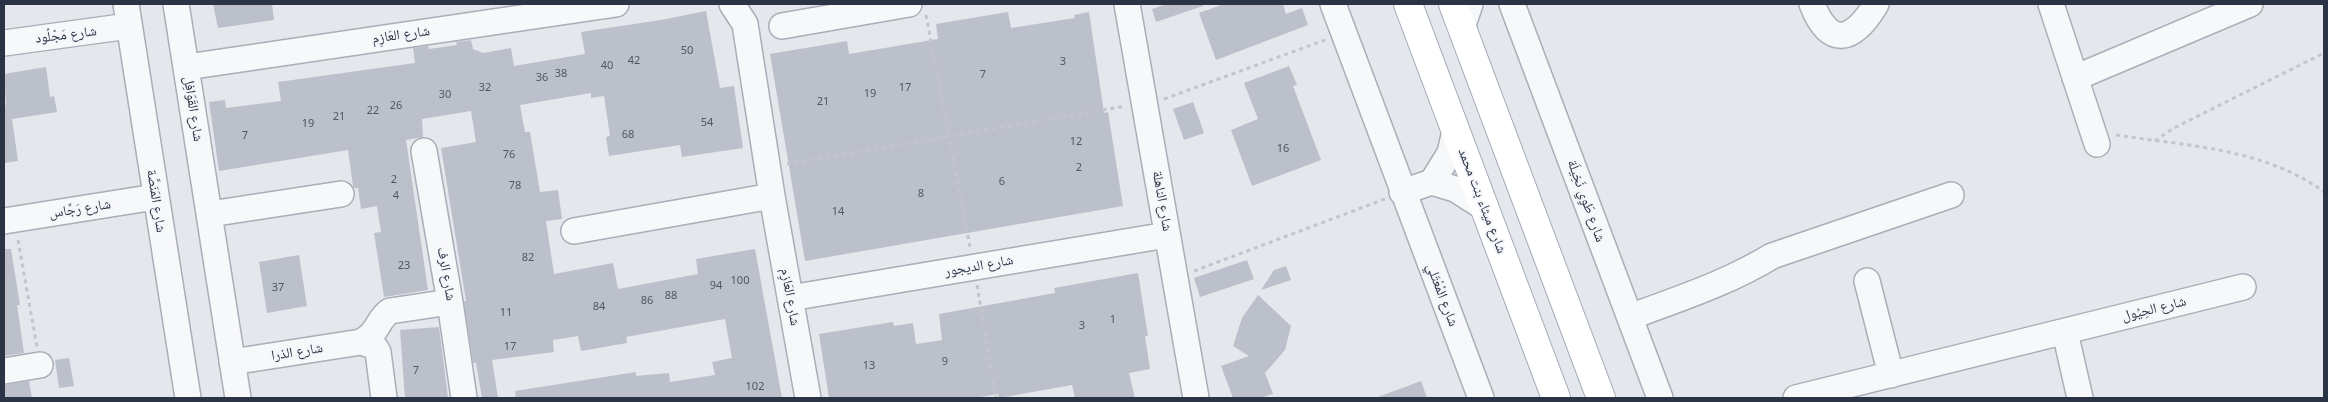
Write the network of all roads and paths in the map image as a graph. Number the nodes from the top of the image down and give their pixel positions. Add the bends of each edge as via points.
1 (176, 4) edge
2 (616, 4) edge
3 (732, 4) edge
4 (1127, 4) edge
5 (1333, 4) edge
6 (1408, 4) edge
7 (1512, 4) edge
8 (1812, 4) edge
9 (1876, 4) edge
10 (2051, 4) edge
11 (2250, 4) edge
12 (917, 8) edge
13 (1462, 12) edge
14 (128, 15) edge
15 (782, 26) dead end
16 (1344, 33) junction
17 (4, 43) edge
18 (2324, 53) edge
19 (186, 67) junction
20 (2075, 78) junction
21 (1144, 103) junction
22 (1455, 131) junction
23 (948, 137) junction
24 (2095, 138) joint
25 (2155, 141) junction
26 (424, 151) dead end
27 (768, 166) junction
28 (1432, 182) junction
29 (1402, 192) junction
30 (2324, 192) edge
31 (341, 194) dead end
32 (1951, 195) dead end
33 (772, 196) junction
34 (155, 197) junction
35 (1485, 208) junction
36 (210, 214) junction
37 (9, 220) edge
38 (574, 232) dead end
39 (1167, 235) junction
40 (974, 267) junction
41 (1175, 278) junction
42 (1867, 281) dead end
43 (2242, 287) dead end
44 (790, 298) junction
45 (450, 302) junction
46 (1630, 317) junction
47 (2064, 332) junction
48 (361, 342) junction
49 (232, 362) junction
50 (40, 366) joint
51 (4, 371) edge
52 (1891, 375) junction
53 (188, 398) edge
54 (238, 398) edge
55 (384, 398) edge
56 (464, 398) edge
57 (808, 398) edge
58 (996, 398) edge
59 (1196, 398) edge
60 (1481, 398) edge
61 (1556, 398) edge
62 (1600, 398) edge
63 (1660, 398) edge
64 (1796, 398) edge
65 (2080, 398) edge

1 - 19 street, شارع القَوَافِل
2 - 19 street, شارع العَازِم
3 - 27 street, شارع العَازِم via 744,24
4 - 21 street, شارع الناهلة
5 - 16 street, شارع المُعْتَلي
6 - 22 main road, شارع ميثاء بنت محمد
7 - 46 street, شارع طَوِي نَخِيلَة
8 - 9 street via 1820,24 1837,35 1856,30
10 - 20 street
11 - 20 street
12 - 15 street
12 - 23 path
13 - 62 main road
14 - 17 street, شارع مَجْلُود
14 - 34 street, شارع المَنَصَّة
16 - 21 path via 1164,99
16 - 29 street, شارع المُعْتَلي
18 - 25 path via 2172,129
19 - 36 street, شارع القَوَافِل
20 - 24 street
21 - 23 path
21 - 39 street, شارع الناهلة
22 - 28 street via 1450,153
22 - 35 main road, شارع ميثاء بنت محمد
23 - 27 path
23 - 40 path
24 - 25 path
25 - 30 path via 2261,160 2298,175
26 - 45 street, شارع الرف
27 - 33 street, شارع العَازِم
28 - 29 street
28 - 35 street via 1461,191
29 - 41 path
29 - 60 street, شارع المُعْتَلي
31 - 36 street
32 - 46 street via 1772,256 1746,272
33 - 38 street
33 - 44 street, شارع العَازِم
34 - 37 street, شارع رَجَّاس
34 - 53 street, شارع المَنَصَّة
35 - 61 main road, شارع ميثاء بنت محمد
36 - 49 street, شارع القَوَافِل
37 - 50 path
39 - 40 street, شارع الديجور
39 - 41 street, شارع الناهلة
40 - 44 street, شارع الديجور
40 - 58 path
41 - 59 street, شارع الناهلة
42 - 52 street
43 - 47 street, شارع الحِيُول
44 - 57 street, شارع العَازِم
45 - 48 street via 390,311 376,331
45 - 56 street, شارع الرف
46 - 63 street, شارع طَوِي نَخِيلَة
47 - 52 street, شارع الحِيُول
47 - 65 street
48 - 49 street, شارع الذرا
48 - 55 street via 374,346 378,352
49 - 54 street, شارع القَوَافِل
50 - 51 street
52 - 64 street, شارع الحِيُول

